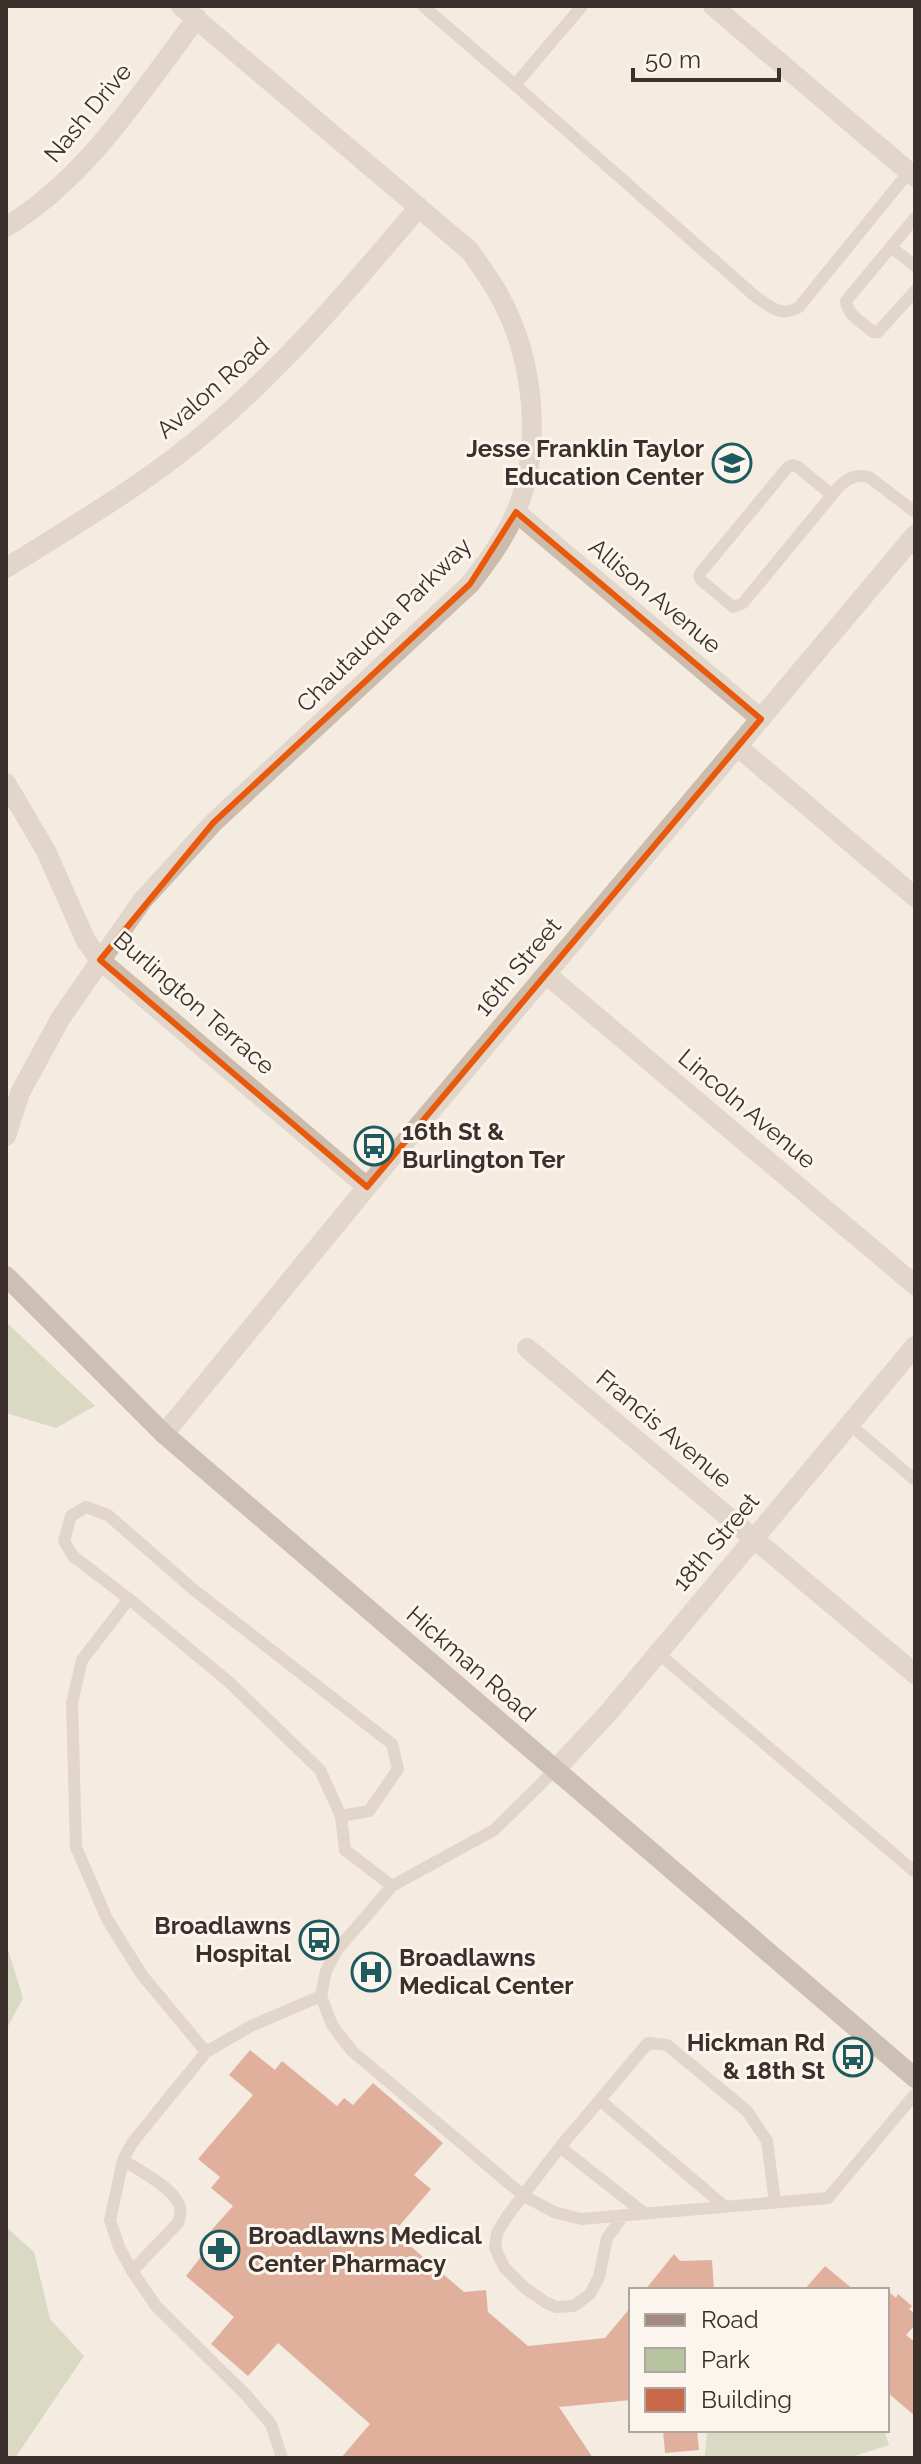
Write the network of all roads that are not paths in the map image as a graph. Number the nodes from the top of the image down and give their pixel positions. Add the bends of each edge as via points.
1 (423, 6) edge
2 (582, 6) edge
3 (713, 6) edge
4 (189, 12) edge
5 (515, 85) junction
6 (912, 174) edge
7 (419, 207) junction
8 (915, 218) edge
9 (6, 227) edge
10 (891, 247) junction
11 (915, 266) edge
12 (915, 291) edge
13 (832, 495) junction
14 (516, 512) junction
15 (915, 512) edge
16 (915, 535) edge
17 (6, 568) edge
18 (761, 719) junction
19 (738, 747) junction
20 (6, 783) edge
21 (915, 897) edge
22 (100, 960) junction
23 (546, 974) junction
24 (6, 1136) edge
25 (367, 1187) junction
26 (6, 1276) edge
27 (915, 1285) edge
28 (915, 1346) edge
29 (527, 1348) dead end
30 (849, 1424) junction
31 (164, 1434) junction
32 (915, 1480) edge
33 (754, 1538) junction
34 (129, 1599) junction
35 (658, 1653) junction
36 (915, 1674) edge
37 (555, 1770) junction
38 (341, 1816) junction
39 (915, 1872) edge
40 (392, 1886) junction
41 (321, 1996) junction
42 (206, 2052) junction
43 (915, 2078) edge
44 (915, 2094) edge
45 (601, 2101) junction
46 (560, 2147) junction
47 (123, 2160) junction
48 (524, 2196) junction
49 (775, 2202) junction
50 (724, 2206) junction
51 (644, 2213) junction
52 (624, 2215) junction
53 (132, 2271) junction
54 (282, 2458) edge

1 - 5 lane
2 - 5 lane
3 - 6 street
4 - 7 street, Chautauqua Parkway
4 - 9 street, Nash Drive via 94,153 61,186
5 - 6 lane via 777,312 799,307
7 - 14 street, Chautauqua Parkway via 470,251 501,298 522,350 531,442
7 - 17 street, Avalon Road via 293,353 209,430 119,497
8 - 10 lane
10 - 11 lane
10 - 12 lane via 846,301 848,311 878,332
13 - 13 lane via 743,603 733,607 701,580 701,572 788,467 798,467
13 - 15 lane via 860,475
14 - 18 street, Allison Avenue
14 - 22 street, Chautauqua Parkway via 497,550 470,584 213,823 142,901
16 - 18 street, 16th Street
18 - 19 street, 16th Street
19 - 21 street
19 - 23 street, 16th Street
20 - 22 street, Burlington Terrace
22 - 24 street, Chautauqua Parkway via 20,1093
22 - 25 street, Burlington Terrace
23 - 25 street, 16th Street
23 - 27 street, Lincoln Avenue
25 - 31 street, 16th Street
26 - 31 main road, Hickman Road
28 - 30 street, 18th Street
29 - 33 street, Francis Avenue
30 - 32 lane
30 - 33 street, 18th Street
31 - 37 main road, Hickman Road
33 - 35 street, 18th Street
33 - 36 street, Francis Avenue
34 - 38 lane via 229,1682 320,1770
34 - 38 lane via 73,1556 64,1541 71,1516 86,1507 108,1515 194,1590 392,1744 398,1769 369,1811
34 - 42 lane via 82,1660 72,1703 76,1847 107,1919 142,1975
35 - 37 street, 18th Street
35 - 39 lane
37 - 40 lane via 494,1830
37 - 43 main road, Hickman Road
38 - 40 lane via 345,1850
40 - 41 lane via 337,1950
41 - 42 lane
41 - 48 lane via 332,2025 352,2051
42 - 47 lane
44 - 49 lane via 828,2198
45 - 46 lane
45 - 49 lane via 648,2043 667,2045 747,2111 767,2141
45 - 50 lane
46 - 48 lane
46 - 51 lane
47 - 53 lane via 110,2220
47 - 53 lane via 172,2196 181,2212 178,2223
48 - 52 lane via 581,2219
48 - 52 lane via 497,2233 495,2248 504,2267 525,2288 556,2307 574,2306 590,2294 607,2238
49 - 50 lane
50 - 51 lane
51 - 52 lane
53 - 54 lane via 156,2306 271,2424

